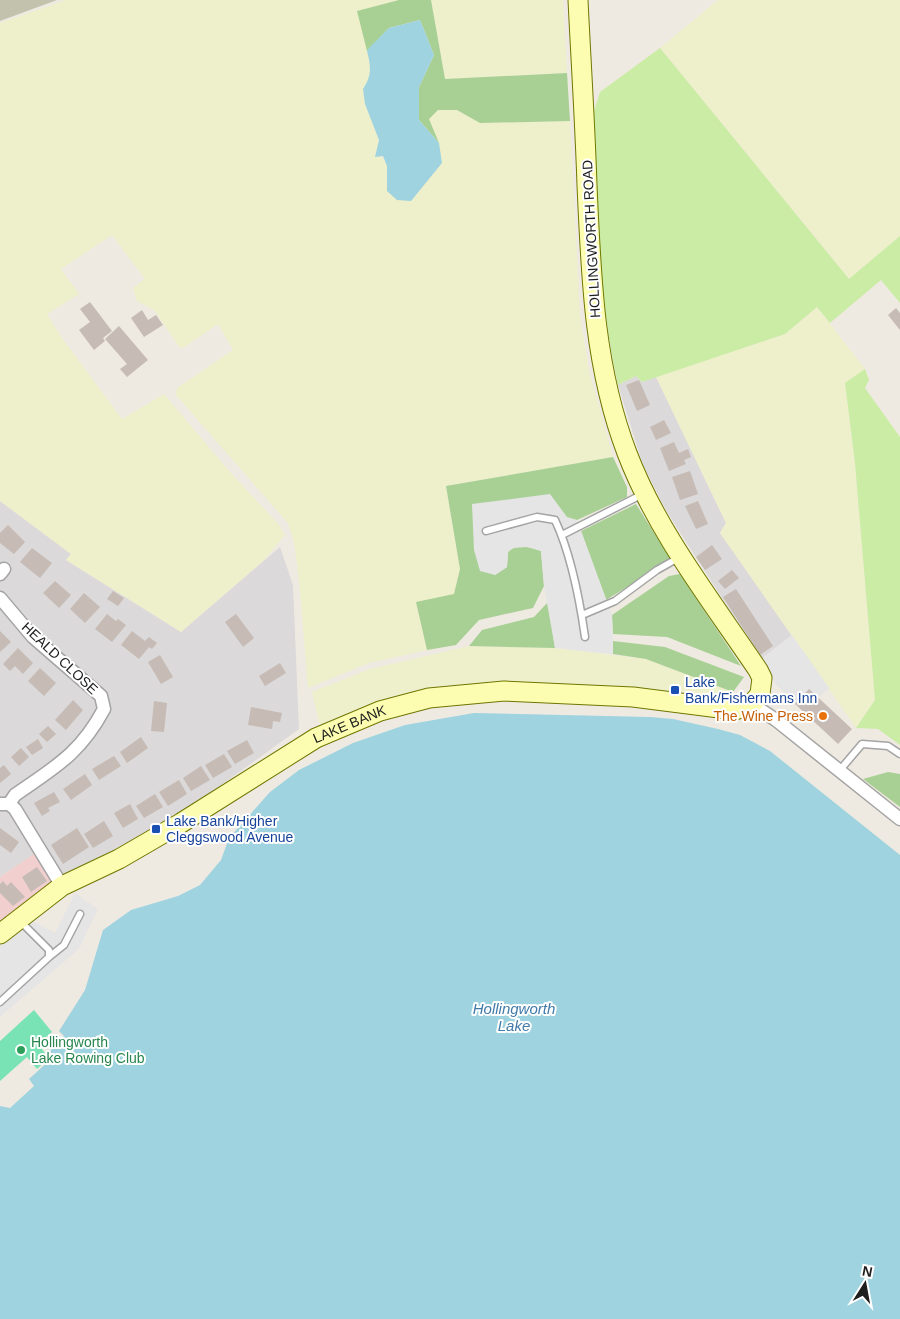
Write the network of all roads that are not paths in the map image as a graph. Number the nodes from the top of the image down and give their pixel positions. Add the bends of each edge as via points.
1 (578, 0) edge
2 (644, 493) junction
3 (486, 530) dead end
4 (562, 535) junction
5 (682, 557) junction
6 (0, 598) edge
7 (582, 615) junction
8 (585, 636) dead end
9 (752, 704) junction
10 (900, 754) edge
11 (840, 770) junction
12 (5, 804) edge
13 (900, 819) edge
14 (62, 886) junction
15 (80, 914) dead end
16 (17, 918) junction
17 (0, 934) edge
18 (49, 958) junction
19 (0, 1002) edge

1 - 2 main road, HOLLINGWORTH ROAD via 591,290 613,410
2 - 4 lane
2 - 5 main road, HOLLINGWORTH ROAD
3 - 4 lane via 537,517 554,520
4 - 7 lane
5 - 7 lane via 657,570 614,601
5 - 9 main road, HOLLINGWORTH ROAD via 762,678 760,694
6 - 12 street, HEALD CLOSE via 33,637 101,696 104,709 94,728 75,751
7 - 8 lane
9 - 11 street
9 - 14 main road, LAKE BANK via 734,710 633,697 504,691 421,700 380,711 316,738 173,828
10 - 11 lane via 888,746 862,744
11 - 13 street
12 - 14 street via 15,809
14 - 16 main road, LAKE BANK
15 - 18 lane via 64,945
16 - 17 main road, LAKE BANK
16 - 18 lane via 49,950
18 - 19 lane

